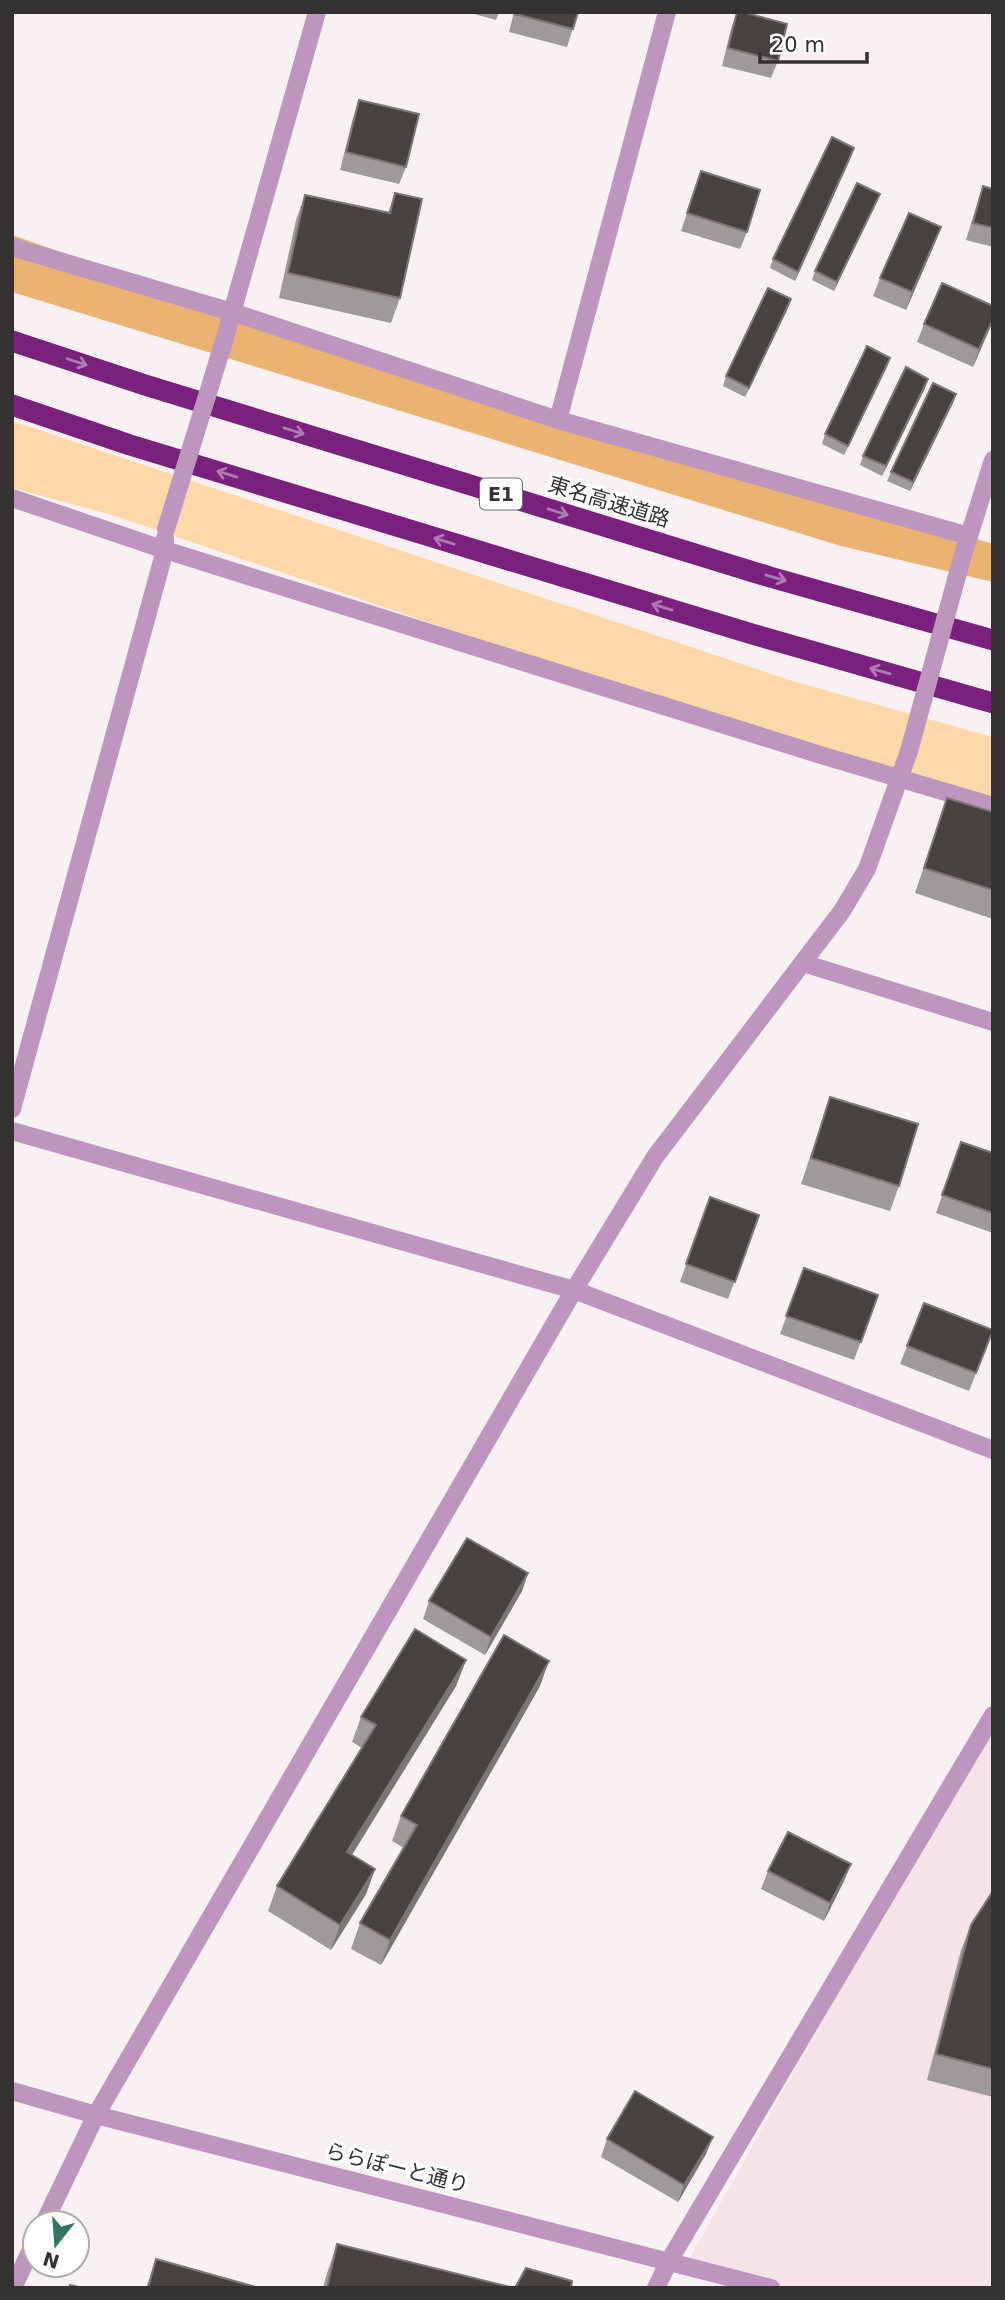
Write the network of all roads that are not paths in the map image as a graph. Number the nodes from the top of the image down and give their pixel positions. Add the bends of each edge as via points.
1 (317, 12) edge
2 (667, 12) edge
3 (12, 247) edge
4 (232, 313) junction
5 (12, 341) edge
6 (12, 405) edge
7 (558, 420) junction
8 (993, 460) edge
9 (12, 498) edge
10 (986, 502) edge
11 (969, 536) junction
12 (164, 550) junction
13 (993, 639) edge
14 (993, 703) edge
15 (900, 779) junction
16 (993, 806) edge
17 (803, 964) junction
18 (993, 1023) edge
19 (12, 1109) edge
20 (12, 1131) edge
21 (574, 1290) junction
22 (991, 1442) edge
23 (993, 1715) edge
24 (12, 2091) edge
25 (96, 2115) junction
26 (51, 2209) edge
27 (669, 2261) junction
28 (21, 2271) edge
29 (13, 2288) edge
30 (656, 2288) edge
31 (771, 2288) edge

1 - 4 street
2 - 7 street
3 - 4 street
4 - 7 street
4 - 12 street, bridge via 166,529
5 -> 13 highway, 東名高速道路 / E1 via 744,569
14 -> 6 highway via 739,631
7 - 11 street
8 - 10 street
9 - 12 street
10 - 11 street
11 - 15 street, bridge
12 - 15 street
12 - 19 street
15 - 16 street
15 - 17 street via 867,869
17 - 18 street
17 - 21 street via 654,1157
20 - 21 street
21 - 22 street
21 - 25 street
23 - 27 street
24 - 25 street, ららぽーと通り
25 - 26 street
25 - 27 street, ららぽーと通り
27 - 30 street
27 - 31 street, ららぽーと通り
28 - 29 street

